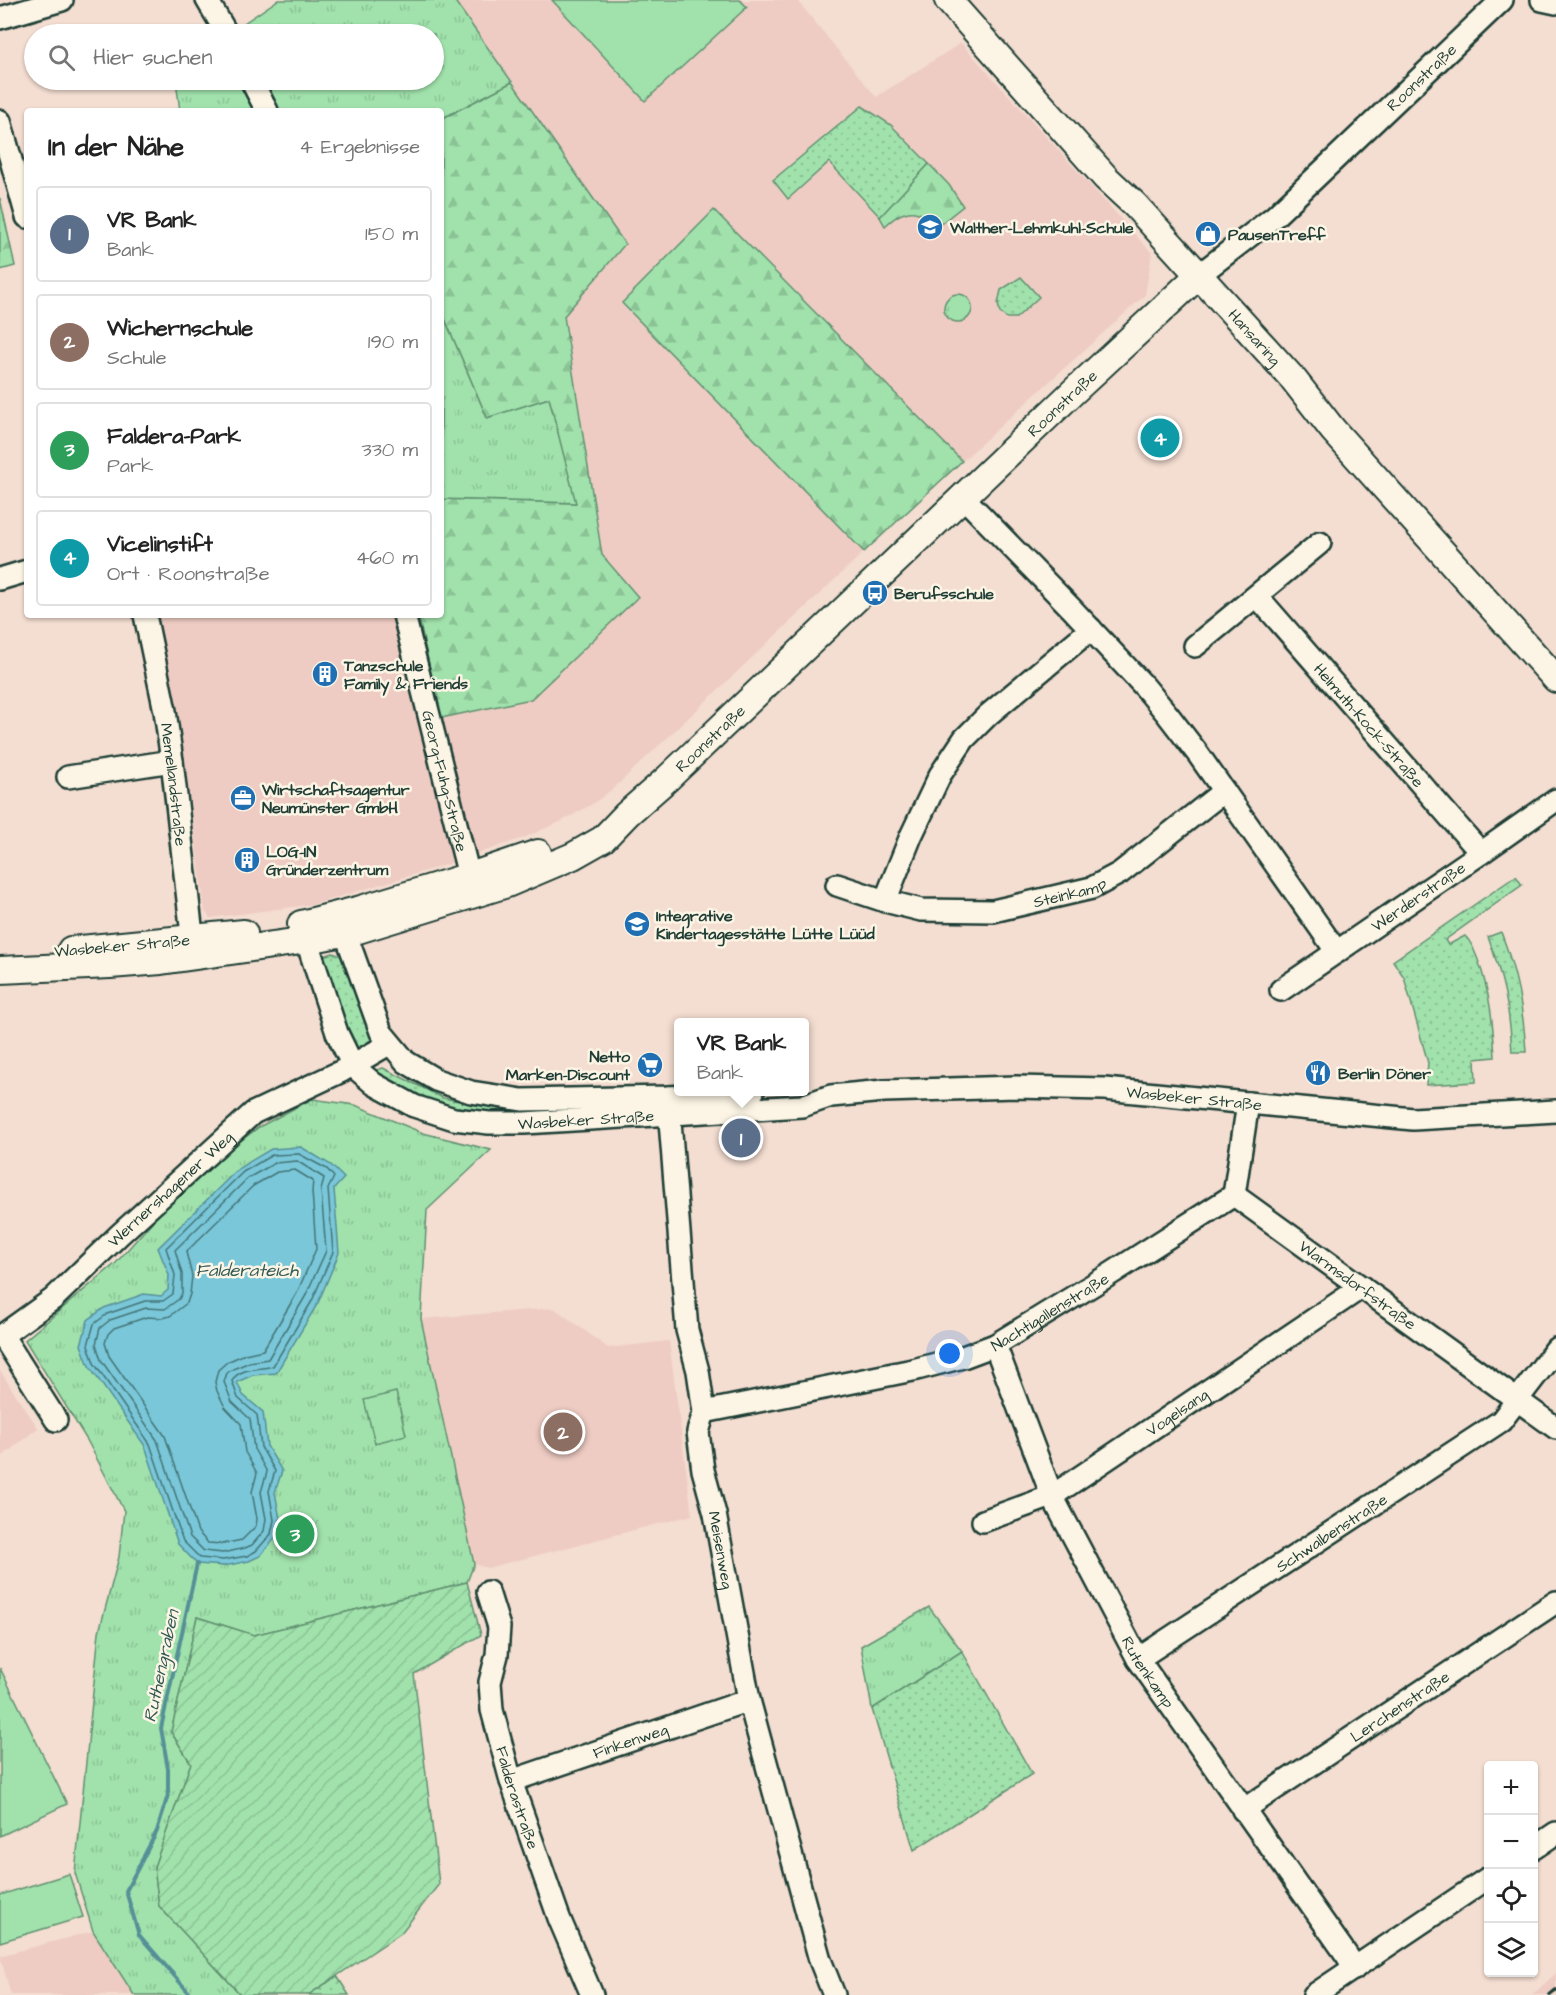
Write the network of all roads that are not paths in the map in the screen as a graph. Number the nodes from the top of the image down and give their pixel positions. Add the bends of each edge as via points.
1 (62, 0) edge
2 (207, 0) edge
3 (948, 0) edge
4 (1502, 0) edge
5 (1542, 0) edge
6 (1556, 3) edge
7 (0, 18) edge
8 (221, 24) edge
9 (256, 90) edge
10 (265, 108) edge
11 (0, 121) edge
12 (24, 206) edge
13 (1199, 275) junction
14 (963, 497) junction
15 (1320, 543) dead end
16 (24, 572) edge
17 (0, 579) edge
18 (1257, 596) junction
19 (145, 618) edge
20 (405, 618) edge
21 (1091, 629) junction
22 (1196, 646) dead end
23 (1556, 679) edge
24 (172, 761) junction
25 (68, 777) dead end
26 (1224, 791) junction
27 (1556, 800) edge
28 (627, 814) junction
29 (1481, 854) junction
30 (470, 876) junction
31 (837, 885) dead end
32 (885, 901) junction
33 (324, 928) junction
34 (193, 948) junction
35 (1337, 952) junction
36 (0, 954) edge
37 (0, 970) edge
38 (1281, 990) dead end
39 (389, 1044) junction
40 (353, 1065) junction
41 (809, 1091) edge
42 (729, 1096) edge
43 (831, 1096) junction
44 (1248, 1103) junction
45 (668, 1106) junction
46 (1556, 1111) edge
47 (1234, 1195) junction
48 (1362, 1287) junction
49 (1, 1336) edge
50 (995, 1345) junction
51 (1556, 1349) edge
52 (1518, 1400) junction
53 (704, 1412) junction
54 (56, 1419) dead end
55 (1556, 1428) edge
56 (1052, 1496) junction
57 (983, 1521) dead end
58 (488, 1592) dead end
59 (1556, 1602) edge
60 (1138, 1659) junction
61 (749, 1700) junction
62 (511, 1781) junction
63 (1243, 1810) junction
64 (1556, 1833) edge
65 (1538, 1845) edge
66 (1484, 1881) edge
67 (1354, 1969) junction
68 (592, 1995) edge
69 (834, 1995) edge
70 (1314, 1995) edge

1 - 7 street
2 - 8 street
3 - 13 main road, Hansaring via 1106,178
4 - 13 street, Roonstraße via 1275,216
5 - 6 street
9 - 10 street
11 - 12 street
13 - 14 main road, Roonstraße
13 - 23 main road, Hansaring
14 - 21 street
14 - 28 main road, Roonstraße
15 - 18 street
16 - 17 street
18 - 22 street
18 - 29 street, Helmuth-Kock-Straße
19 - 24 street, Memellandstraße
20 - 30 street, Georg-Fuhg-Straße
21 - 26 street via 1168,715
21 - 32 street via 964,739 940,775
24 - 25 street
24 - 34 street, Memellandstraße
26 - 32 street, Steinkamp via 1120,873 1092,888 993,911 921,910
26 - 35 street
27 - 29 street, Werderstraße
28 - 30 main road, Roonstraße via 519,861
28 - 33 main road, Roonstraße via 603,839 507,884
29 - 35 street, Werderstraße
30 - 33 main road, Roonstraße
31 - 32 street, Steinkamp
33 - 34 main road, Wasbeker Straße
33 - 39 street, Wasbeker Straße
33 - 40 street, Wasbeker Straße via 337,1033
34 - 36 main road, Wasbeker Straße
34 - 37 main road, Wasbeker Straße via 110,965
35 - 38 street, Werderstraße
39 - 40 street
39 - 45 street, Wasbeker Straße via 406,1062 436,1080 471,1092 522,1100
40 - 45 street, Wasbeker Straße via 374,1084 414,1106 454,1119 524,1124
40 - 49 street, Wernershagener Weg via 253,1113 53,1299
41 - 43 street, Wasbeker Straße
42 - 45 street, Wasbeker Straße
43 - 44 street, Wasbeker Straße via 955,1088 1084,1087
43 - 45 street, Wasbeker Straße via 802,1106
44 - 46 street, Wasbeker Straße via 1413,1119
44 - 47 street
45 - 53 street, Meisenweg via 687,1330
47 - 48 street, Warmsdorfstraße
47 - 50 street, Nachtigallenstraße
48 - 52 street, Warmsdorfstraße
48 - 56 street, Vogelsang
49 - 54 street, Wernershagener Weg
50 - 53 street, Nachtigallenstraße via 913,1370
50 - 56 street, Rutenkamp
51 - 52 street, Schwalbenstraße
52 - 55 street, Warmsdorfstraße
52 - 60 street, Schwalbenstraße via 1501,1421
53 - 61 street, Meisenweg via 698,1432 703,1470 715,1514
56 - 57 street, Vogelsang
56 - 60 street, Rutenkamp
58 - 62 street, Falderastraße via 499,1627 490,1682 492,1710
59 - 63 street, Lerchenstraße
60 - 63 street, Rutenkamp
61 - 62 street, Finkenweg
61 - 69 street, Meisenweg via 820,1960
62 - 68 street, Falderastraße via 559,1918
63 - 67 street, Rutenkamp
64 - 65 street
66 - 67 street
67 - 70 street

